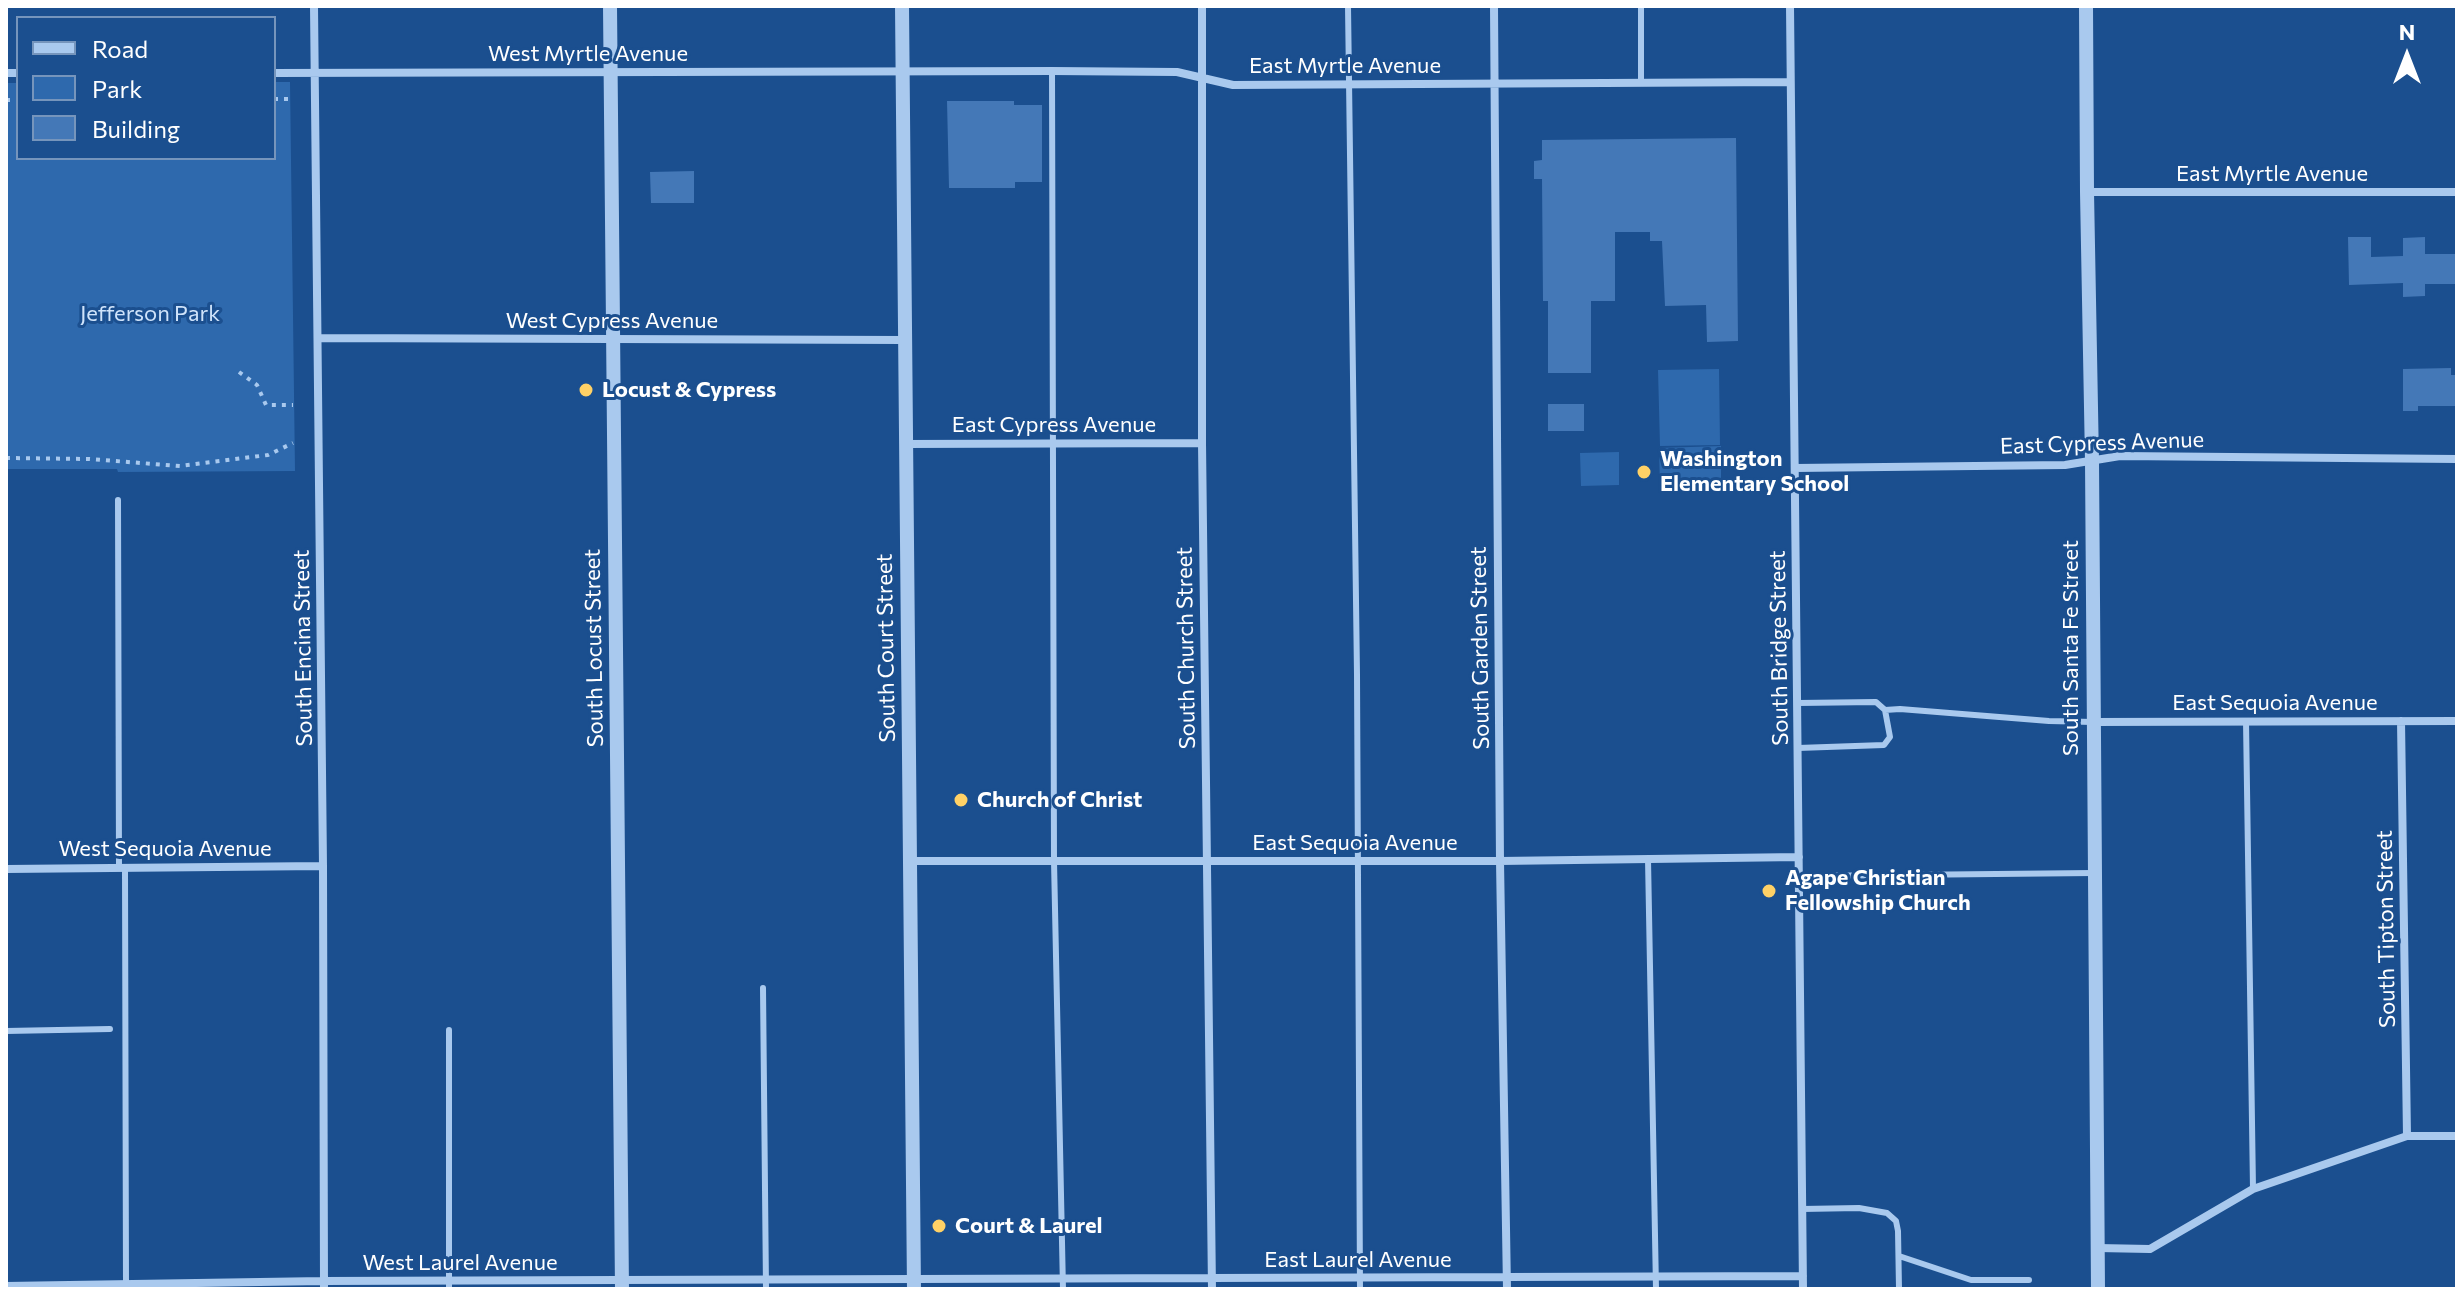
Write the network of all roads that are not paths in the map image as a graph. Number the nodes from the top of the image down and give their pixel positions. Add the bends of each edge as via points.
1 (314, 6) edge
2 (610, 6) edge
3 (902, 6) edge
4 (1202, 6) edge
5 (1348, 6) edge
6 (1494, 6) edge
7 (1641, 6) edge
8 (1790, 6) edge
9 (2086, 6) edge
10 (903, 70) junction
11 (1052, 71) junction
12 (611, 72) junction
13 (276, 73) edge
14 (316, 73) junction
15 (1202, 78) junction
16 (1641, 82) junction
17 (1790, 82) junction
18 (1493, 83) junction
19 (1348, 84) junction
20 (2087, 192) junction
21 (2457, 192) edge
22 (319, 338) junction
23 (613, 340) junction
24 (904, 340) junction
25 (1053, 443) junction
26 (1202, 443) junction
27 (906, 444) junction
28 (2457, 459) edge
29 (2092, 461) junction
30 (1795, 468) junction
31 (118, 500) dead end
32 (1798, 703) junction
33 (1885, 710) junction
34 (2246, 721) junction
35 (2401, 721) junction
36 (2457, 721) edge
37 (2093, 722) junction
38 (1798, 748) junction
39 (1799, 857) junction
40 (1648, 859) junction
41 (1207, 860) junction
42 (1357, 860) junction
43 (910, 861) junction
44 (1054, 861) junction
45 (1500, 861) junction
46 (323, 866) junction
47 (122, 867) junction
48 (6, 869) edge
49 (2094, 873) junction
50 (1800, 876) junction
51 (763, 988) dead end
52 (110, 1029) dead end
53 (449, 1030) dead end
54 (6, 1031) edge
55 (2407, 1136) junction
56 (2457, 1136) edge
57 (2253, 1189) junction
58 (1802, 1209) junction
59 (2098, 1248) junction
60 (1899, 1256) junction
61 (1803, 1276) junction
62 (1360, 1277) junction
63 (1507, 1277) junction
64 (1063, 1278) junction
65 (1656, 1278) junction
66 (2029, 1280) dead end
67 (914, 1284) edge
68 (1212, 1284) edge
69 (324, 1285) edge
70 (449, 1285) edge
71 (622, 1285) edge
72 (766, 1285) edge
73 (6, 1286) edge
74 (126, 1287) edge
75 (1063, 1289) edge
76 (1360, 1289) edge
77 (1507, 1289) edge
78 (1656, 1289) edge
79 (1803, 1289) edge
80 (1899, 1289) edge
81 (2098, 1289) edge

1 - 14 street, South Encina Street
2 - 12 street, South Locust Street
3 - 10 street, South Court Street
4 - 15 street, South Church Street
5 - 19 lane
6 - 18 street, South Garden Street
7 - 16 lane
8 - 17 street, South Bridge Street
9 - 20 street, South Santa Fe Street
10 - 11 street, East Myrtle Avenue
10 - 12 street, West Myrtle Avenue
10 - 24 street, South Court Street
11 - 15 street, East Myrtle Avenue via 1177,72
11 - 25 lane
12 - 14 street, West Myrtle Avenue
12 - 23 street, South Locust Street
13 - 14 street, West Myrtle Avenue
14 - 22 street, South Encina Street
15 - 19 street, East Myrtle Avenue via 1233,85
15 - 26 street, South Church Street
16 - 17 street, East Myrtle Avenue
16 - 18 street, East Myrtle Avenue
17 - 30 street, South Bridge Street
18 - 19 street, East Myrtle Avenue
18 - 45 street, South Garden Street
19 - 42 lane
20 - 21 street, East Myrtle Avenue
20 - 29 street, South Santa Fe Street
22 - 23 street, West Cypress Avenue
22 - 46 street, South Encina Street
23 - 24 street, West Cypress Avenue
23 - 71 street, South Locust Street
24 - 27 street, South Court Street
25 - 26 street, East Cypress Avenue
25 - 27 street, East Cypress Avenue
25 - 44 lane
26 - 41 street, South Church Street
27 - 43 street, South Court Street
28 - 29 street, East Cypress Avenue via 2120,456
29 - 30 street, East Cypress Avenue
29 - 37 street, South Santa Fe Street
30 - 32 street, South Bridge Street
31 - 47 lane
32 - 33 lane via 1876,702
32 - 38 street, South Bridge Street
33 - 37 lane
33 - 38 lane via 1890,737 1884,745
34 - 35 street, East Sequoia Avenue
34 - 37 street, East Sequoia Avenue
34 - 57 lane
35 - 36 street, East Sequoia Avenue
35 - 55 street, South Tipton Street
37 - 49 street, South Santa Fe Street
38 - 39 street, South Bridge Street
39 - 40 street, East Sequoia Avenue
39 - 50 street, South Bridge Street
40 - 45 street, East Sequoia Avenue
40 - 65 lane
41 - 42 street, East Sequoia Avenue
41 - 44 street, East Sequoia Avenue
41 - 68 street, South Church Street
42 - 45 street, East Sequoia Avenue
42 - 62 lane
43 - 44 street, East Sequoia Avenue
43 - 67 street, South Court Street
44 - 64 lane
45 - 63 street, South Garden Street
46 - 47 street, West Sequoia Avenue
46 - 69 street, South Encina Street
47 - 48 street, West Sequoia Avenue
47 - 74 lane
49 - 50 lane
49 - 59 street, South Santa Fe Street
50 - 58 street, South Bridge Street
51 - 72 lane
52 - 54 lane
53 - 70 lane
55 - 56 street
55 - 57 street
57 - 59 street via 2150,1249
58 - 60 lane via 1887,1213 1896,1221
58 - 61 street, South Bridge Street
59 - 81 street, South Santa Fe Street
60 - 66 lane via 1971,1280
60 - 80 lane
61 - 65 street, East Laurel Avenue
61 - 79 street, South Bridge Street
62 - 63 street, East Laurel Avenue
62 - 68 street, East Laurel Avenue
62 - 76 lane
63 - 65 street, East Laurel Avenue
63 - 77 street, South Garden Street
64 - 67 street, East Laurel Avenue
64 - 68 street, East Laurel Avenue
64 - 75 lane
65 - 78 lane
67 - 72 street, West Laurel Avenue
69 - 70 street, West Laurel Avenue
69 - 74 street, West Laurel Avenue
70 - 71 street, West Laurel Avenue
71 - 72 street, West Laurel Avenue
73 - 74 street, West Laurel Avenue

